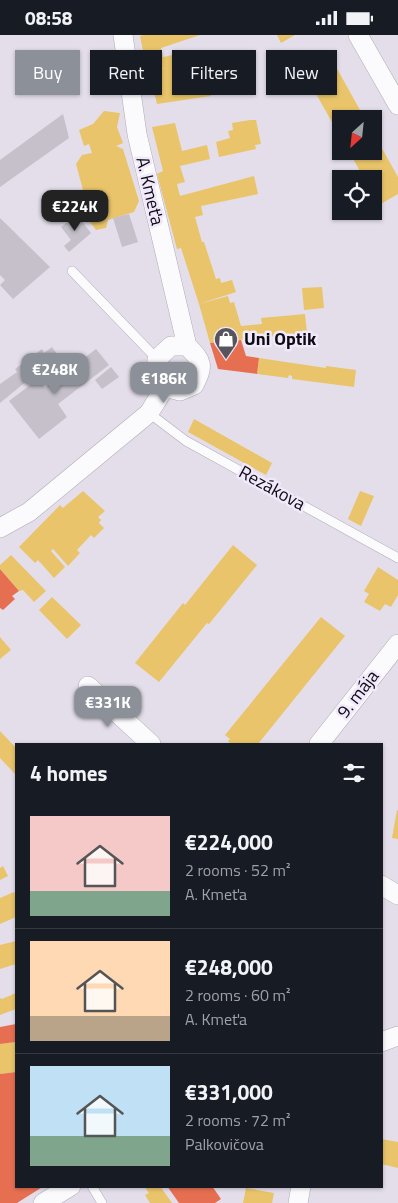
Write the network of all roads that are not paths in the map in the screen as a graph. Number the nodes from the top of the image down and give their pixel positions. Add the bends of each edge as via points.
1 (123, 35) edge
2 (358, 35) edge
3 (398, 105) edge
4 (72, 271) dead end
5 (186, 346) junction
6 (157, 359) junction
7 (165, 387) junction
8 (149, 413) junction
9 (0, 528) edge
10 (398, 558) edge
11 (398, 644) edge
12 (88, 687) dead end
13 (150, 743) edge
14 (319, 743) edge
15 (383, 886) edge
16 (398, 895) edge
17 (398, 1036) edge
18 (383, 1041) edge
19 (68, 1188) edge
20 (93, 1188) edge
21 (301, 1188) edge
22 (44, 1203) edge
23 (102, 1203) edge
24 (298, 1203) edge

1 - 5 street, A. Kmeťa via 137,134
2 - 3 street
4 - 6 lane
5 - 6 street via 171,346
5 - 7 street, A. Kmeťa via 198,357 201,371 194,385 180,391
6 - 7 street via 156,375
7 - 8 street
8 - 9 street via 29,512
8 - 10 lane, Rezákova via 186,441
11 - 14 street, 9. mája
12 - 13 street
15 - 16 street
17 - 18 street
19 - 22 street
20 - 23 lane
21 - 24 street

